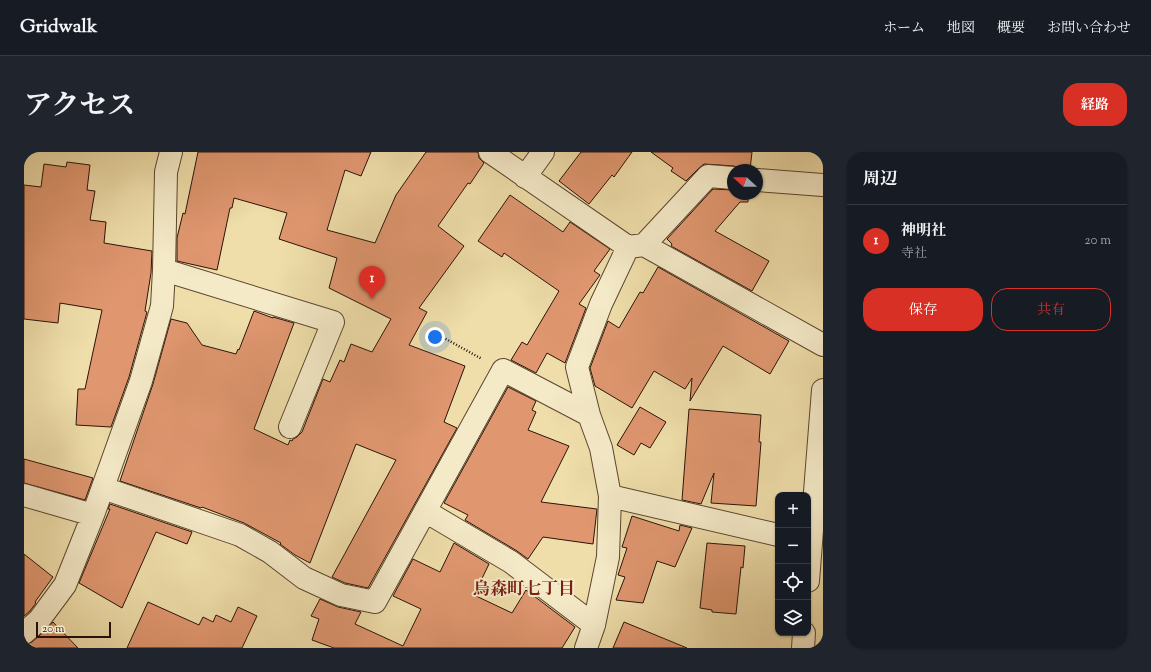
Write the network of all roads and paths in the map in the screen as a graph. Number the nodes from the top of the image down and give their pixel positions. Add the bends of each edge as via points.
1 (171, 152) edge
2 (490, 152) edge
3 (543, 152) edge
4 (525, 177) junction
5 (727, 178) edge
6 (763, 180) edge
7 (823, 185) edge
8 (636, 246) junction
9 (164, 270) junction
10 (435, 333) dead end
11 (823, 345) edge
12 (503, 370) junction
13 (823, 390) edge
14 (588, 415) junction
15 (290, 427) dead end
16 (103, 488) junction
17 (24, 495) edge
18 (610, 496) junction
19 (425, 511) junction
20 (93, 516) junction
21 (811, 530) edge
22 (775, 534) edge
23 (811, 590) edge
24 (823, 591) edge
25 (594, 625) junction
26 (24, 633) edge
27 (804, 636) edge
28 (586, 648) edge
29 (803, 648) edge

1 - 9 street via 166,172
2 - 4 street
3 - 4 street
4 - 8 street
5 - 8 street via 708,176
6 - 7 street
8 - 11 street
8 - 14 street via 601,304 578,367
9 - 15 street via 333,322
9 - 16 street via 162,306 141,382
10 - 12 path
12 - 14 street
12 - 19 street
13 - 21 street
14 - 18 street via 601,448
16 - 19 street via 240,534 270,552 304,578 341,595 375,602
16 - 20 street
17 - 20 street
18 - 22 street
18 - 25 street via 608,557
19 - 25 street via 510,562
20 - 26 street via 65,585 39,620
23 - 24 street
25 - 28 street
27 - 29 street

